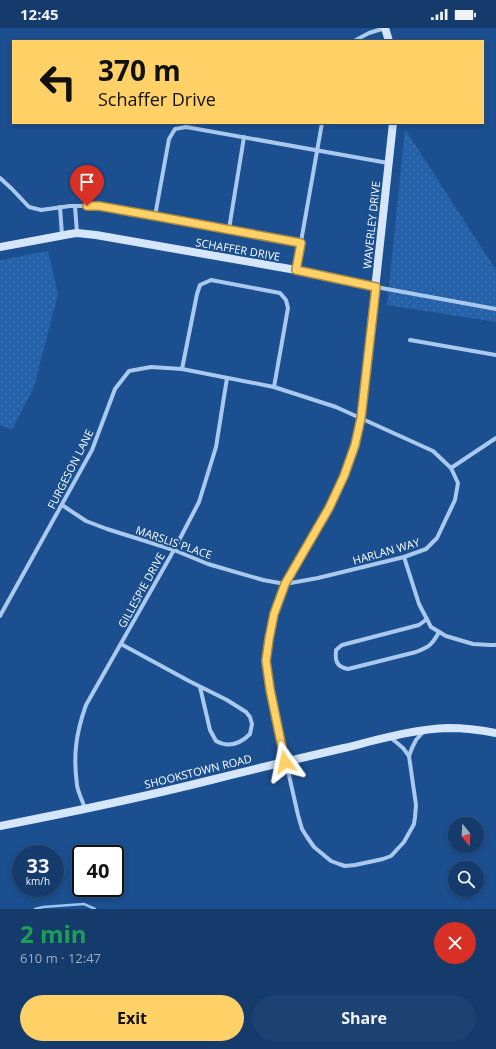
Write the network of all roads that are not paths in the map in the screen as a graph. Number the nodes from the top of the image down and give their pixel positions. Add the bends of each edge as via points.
1 (385, 28) edge
2 (356, 40) edge
3 (389, 40) edge
4 (322, 124) edge
5 (393, 124) edge
6 (244, 137) junction
7 (317, 151) junction
8 (388, 163) junction
9 (0, 178) edge
10 (75, 206) junction
11 (60, 208) junction
12 (155, 216) junction
13 (229, 229) junction
14 (77, 233) junction
15 (62, 236) junction
16 (301, 243) junction
17 (0, 247) edge
18 (296, 270) junction
19 (376, 287) junction
20 (496, 309) edge
21 (410, 340) dead end
22 (496, 355) edge
23 (182, 369) junction
24 (227, 378) junction
25 (274, 388) junction
26 (361, 418) junction
27 (496, 438) edge
28 (451, 468) junction
29 (62, 505) junction
30 (174, 550) junction
31 (404, 557) junction
32 (285, 584) junction
33 (0, 616) edge
34 (427, 619) junction
35 (440, 632) junction
36 (121, 644) junction
37 (496, 645) edge
38 (200, 686) junction
39 (425, 730) junction
40 (496, 733) edge
41 (390, 737) junction
42 (409, 756) junction
43 (285, 762) junction
44 (85, 809) junction
45 (0, 826) edge

1 - 2 street
1 - 3 street
4 - 7 street
5 - 8 street, WAVERLEY DRIVE
6 - 7 street
6 - 12 street via 186,126 176,129 169,138
6 - 13 street
7 - 8 street
7 - 16 street
8 - 19 street, WAVERLEY DRIVE
9 - 11 street via 29,207 41,210
10 - 11 street
10 - 12 street via 99,206
10 - 14 street
11 - 15 street
12 - 13 street
13 - 16 street
14 - 15 street, SCHAFFER DRIVE
14 - 18 street, SCHAFFER DRIVE
15 - 17 street, SCHAFFER DRIVE
16 - 18 street
18 - 19 street, SCHAFFER DRIVE
19 - 20 street, SCHAFFER DRIVE
19 - 26 street, WAVERLEY DRIVE
21 - 22 street
23 - 24 street, FURGESON LANE
23 - 25 street via 200,285 211,280 280,293 288,308
23 - 29 street, FURGESON LANE via 151,367 130,371 115,389 92,450
24 - 25 street, FURGESON LANE
24 - 30 street, GILLESPIE DRIVE via 216,447 199,502
25 - 26 street, FURGESON LANE via 336,407
26 - 28 street, HARLAN WAY via 433,450
26 - 32 street, WAVERLEY DRIVE via 344,476 329,508
27 - 28 street
28 - 31 street, HARLAN WAY via 458,483 455,500 437,538 426,549
29 - 30 street, MARSLIS PLACE via 86,521
29 - 33 street, FURGESON LANE
30 - 32 street, MARSLIS PLACE via 208,564
30 - 36 street, GILLESPIE DRIVE
31 - 32 street, HARLAN WAY
31 - 34 street via 419,604
32 - 43 street, WAVERLEY DRIVE via 274,614 266,661
34 - 35 street via 431,627
34 - 35 street via 419,625 342,645 336,650 335,658 342,668 348,669 426,648
35 - 37 street via 473,644
36 - 38 street
36 - 44 street, GILLESPIE DRIVE via 86,705 80,723 75,749 78,786
38 - 38 street via 210,730 216,741 233,744 250,734 252,724 246,712
39 - 40 street, SHOOKSTOWN ROAD via 448,728
39 - 41 street, SHOOKSTOWN ROAD
39 - 42 street via 416,740
41 - 42 street
41 - 43 street, SHOOKSTOWN ROAD
42 - 43 street via 416,805 414,824 404,842 391,856 345,866 331,861 314,847 302,829
43 - 44 street, SHOOKSTOWN ROAD
44 - 45 street, SHOOKSTOWN ROAD

